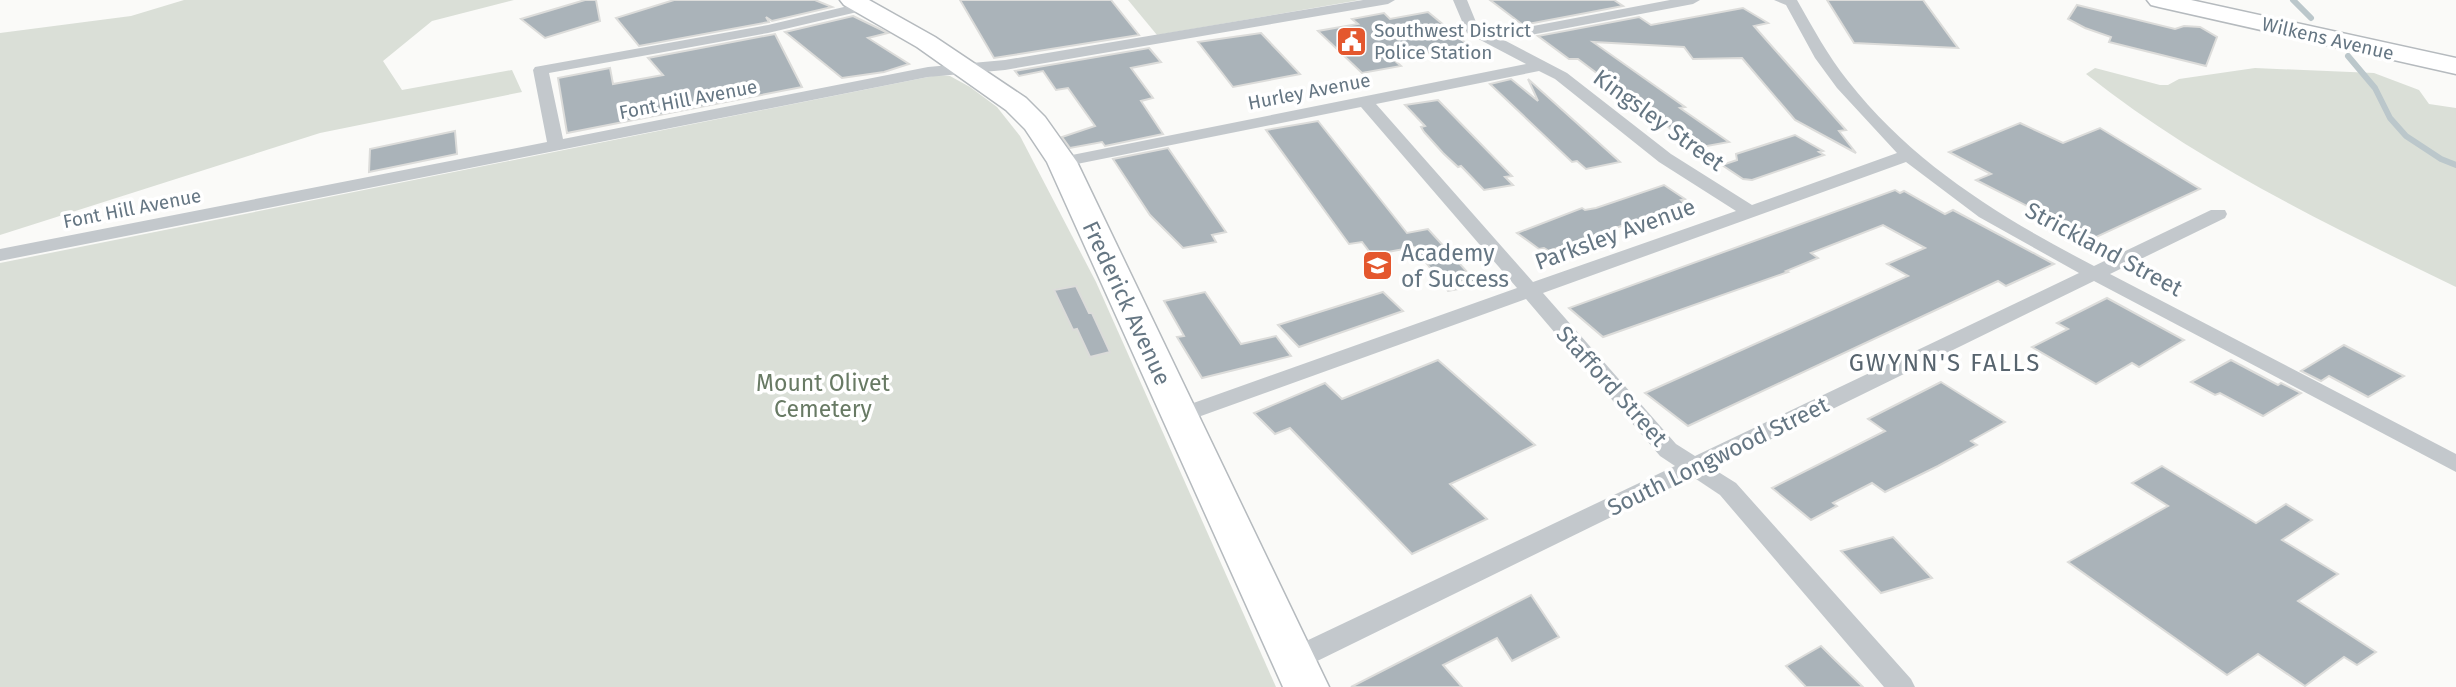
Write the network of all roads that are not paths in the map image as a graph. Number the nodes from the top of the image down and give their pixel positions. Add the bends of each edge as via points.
1 (1388, 0) edge
2 (1460, 0) edge
3 (1693, 0) edge
4 (2159, 0) edge
5 (1786, 1) edge
6 (859, 3) edge
7 (1488, 39) junction
8 (1540, 66) junction
9 (2456, 66) edge
10 (965, 68) junction
11 (1365, 101) junction
12 (556, 147) junction
13 (1909, 155) junction
14 (1062, 162) junction
15 (1751, 212) junction
16 (2218, 214) dead end
17 (0, 255) edge
18 (2096, 273) junction
19 (1529, 292) junction
20 (1180, 416) junction
21 (2456, 464) edge
22 (1695, 468) junction
23 (1299, 673) edge
24 (1901, 687) edge

1 - 10 street, Font Hill Avenue
2 - 7 street via 1472,30
3 - 7 street
4 - 9 main road, Wilkens Avenue
5 - 13 street, Strickland Street via 1828,67
6 - 10 main road, Frederick Avenue
6 - 12 street via 768,29 541,69
7 - 8 street
8 - 11 street, Hurley Avenue
8 - 15 street, Kingsley Street via 1576,87 1665,158
10 - 12 street, Font Hill Avenue
10 - 14 main road, Frederick Avenue via 1035,122
11 - 14 street, Hurley Avenue
11 - 19 street, Stafford Street
12 - 17 street, Font Hill Avenue
13 - 15 street, Parksley Avenue
13 - 18 street, Strickland Street via 1979,208
14 - 20 main road, Frederick Avenue
15 - 19 street, Parksley Avenue
16 - 18 street, South Longwood Street
18 - 21 street, Strickland Street
18 - 22 street, South Longwood Street
19 - 20 street, Parksley Avenue
19 - 22 street, Stafford Street via 1668,450
20 - 23 main road, Frederick Avenue
22 - 23 street, South Longwood Street
22 - 24 street, Stafford Street via 1728,489

